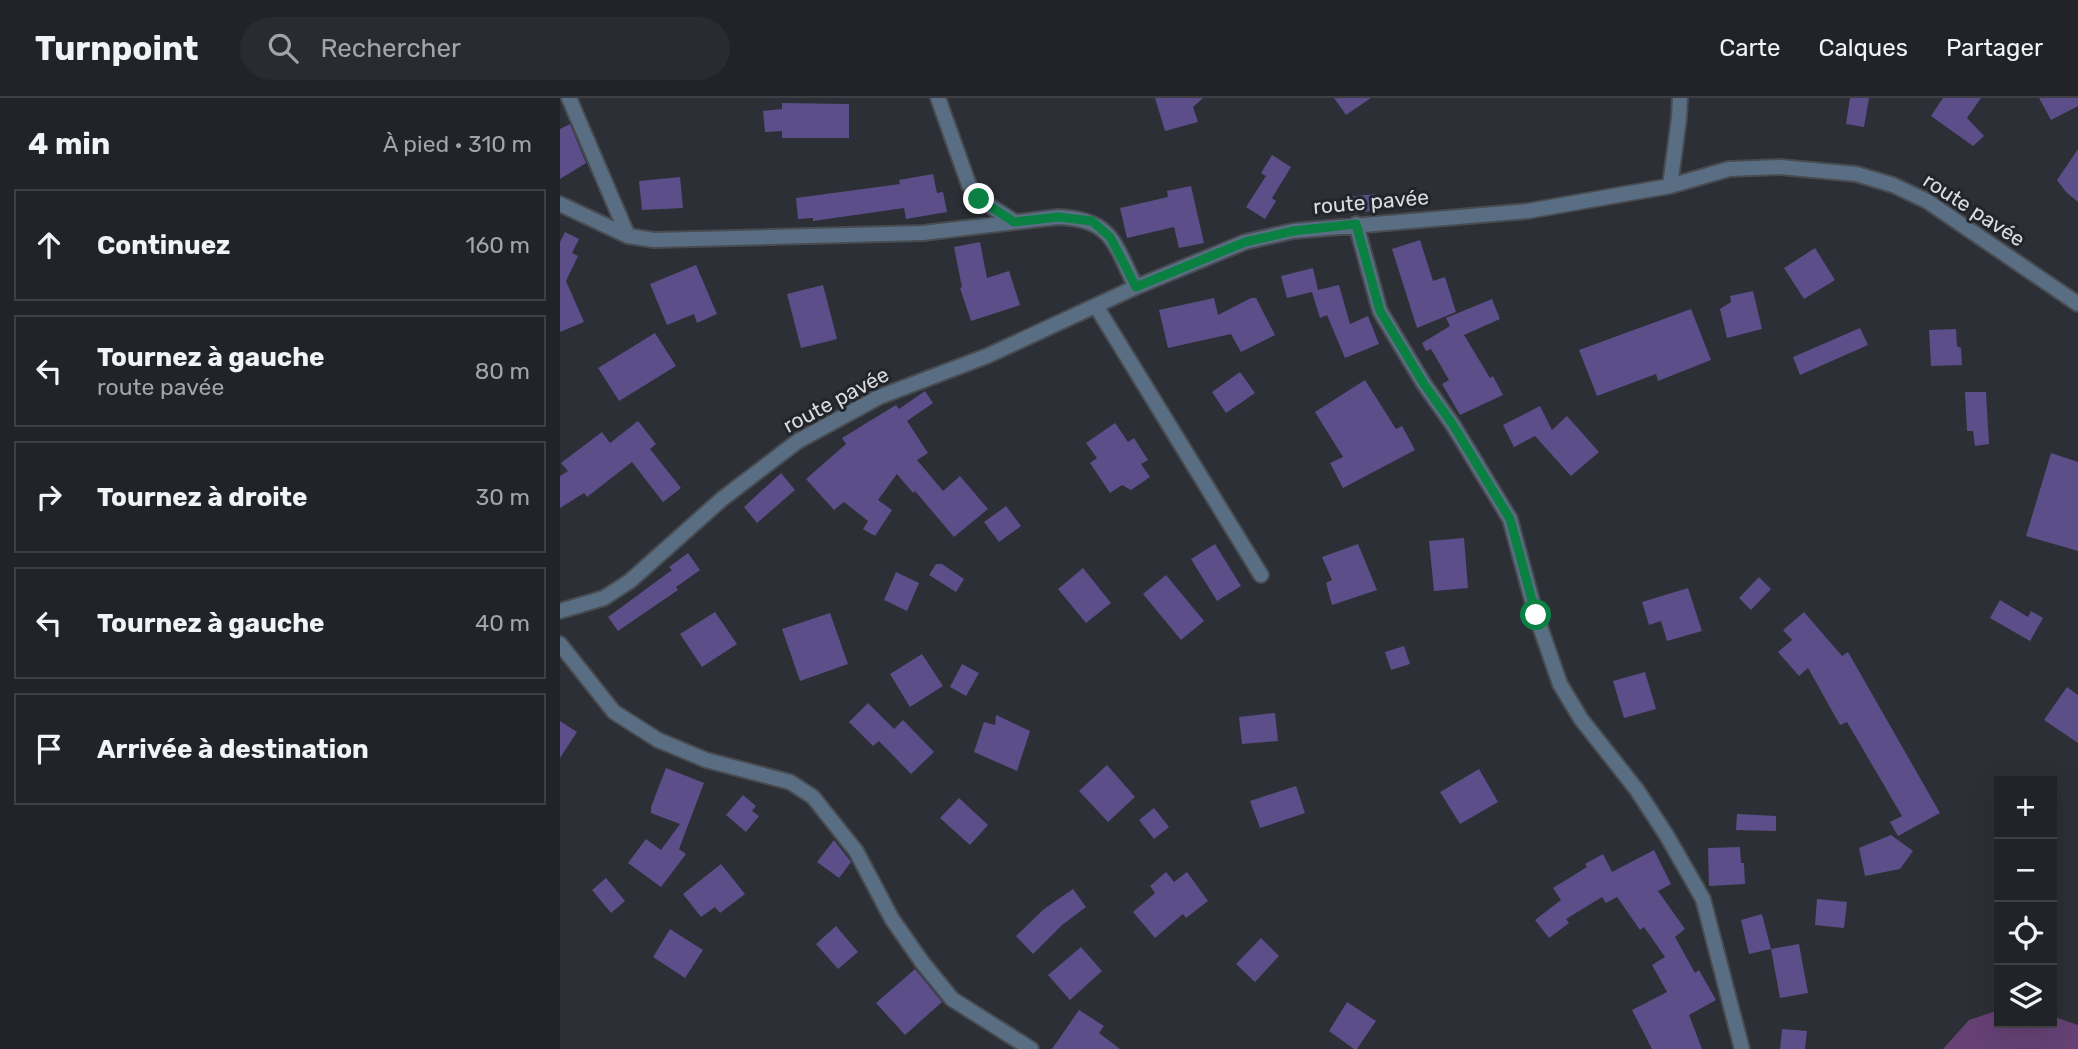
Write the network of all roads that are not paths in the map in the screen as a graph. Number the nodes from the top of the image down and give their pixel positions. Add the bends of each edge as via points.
1 (569, 98) edge
2 (938, 98) edge
3 (1680, 98) edge
4 (1670, 187) junction
5 (560, 204) edge
6 (1014, 222) junction
7 (1356, 224) junction
8 (628, 236) junction
9 (1136, 287) junction
10 (2078, 304) edge
11 (1096, 306) junction
12 (1261, 575) dead end
13 (560, 611) edge
14 (560, 644) edge
15 (1031, 1049) edge
16 (1742, 1049) edge

1 - 8 street
2 - 6 street via 969,185 979,199
3 - 4 street
4 - 7 street, route pavée via 1528,211
4 - 10 street, route pavée via 1729,169 1780,167 1856,174 1927,201
5 - 8 street
6 - 8 street via 923,233 654,240
6 - 9 street via 1058,217 1092,221 1110,237
7 - 9 street, route pavée via 1245,242
7 - 16 street via 1380,311 1510,519 1560,684 1660,824 1703,899
9 - 11 street, route pavée
11 - 12 street
11 - 13 street, route pavée via 987,356 879,397 798,441 722,499 630,581 604,598
14 - 15 street via 614,712 658,740 706,760 790,782 813,797 856,851 892,919 952,999

